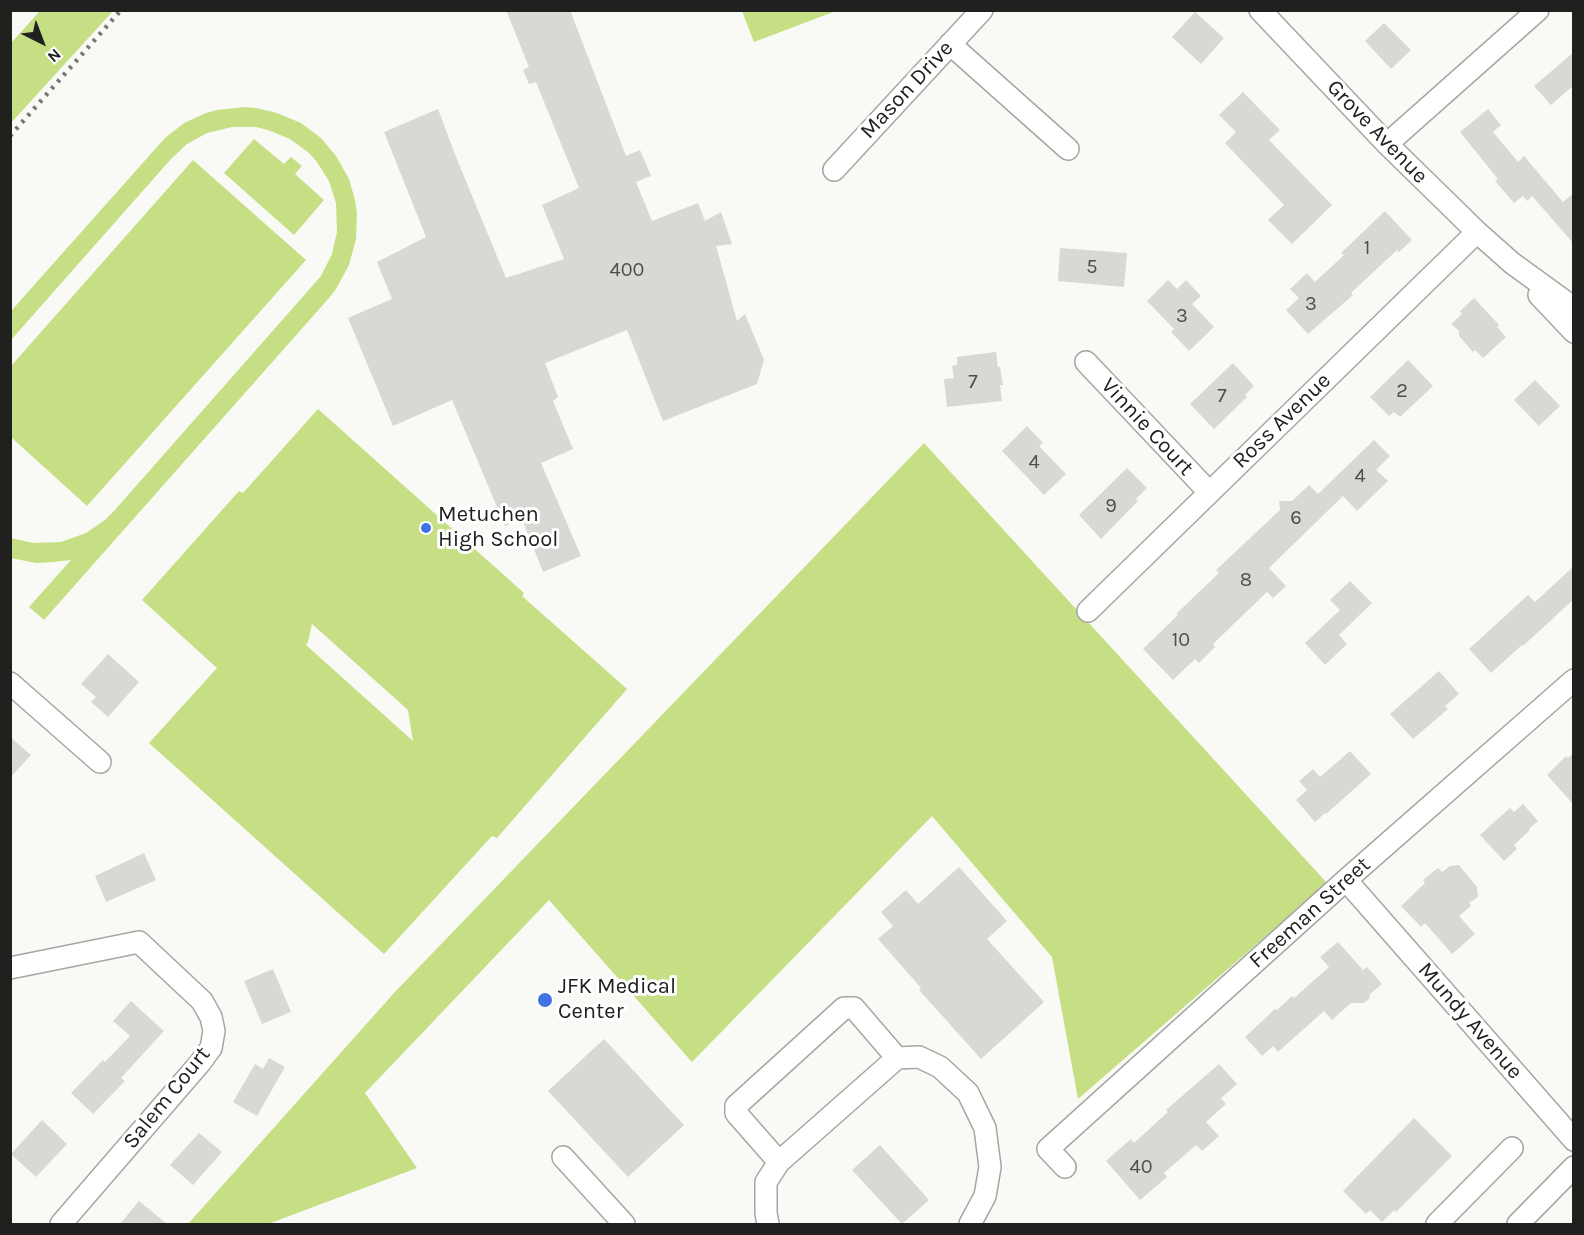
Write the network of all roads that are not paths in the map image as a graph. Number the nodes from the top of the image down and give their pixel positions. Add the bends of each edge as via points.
1 (981, 10) edge
2 (1260, 10) edge
3 (1538, 10) edge
4 (950, 44) junction
5 (1387, 144) junction
6 (1068, 149) dead end
7 (834, 170) dead end
8 (1477, 232) junction
9 (1497, 251) junction
10 (1574, 308) edge
11 (1574, 332) edge
12 (1086, 362) dead end
13 (1209, 492) junction
14 (1088, 611) dead end
15 (1574, 680) edge
16 (10, 683) edge
17 (100, 762) dead end
18 (1347, 880) junction
19 (10, 968) edge
20 (897, 1058) junction
21 (1573, 1139) edge
22 (1512, 1148) dead end
23 (563, 1157) dead end
24 (779, 1162) junction
25 (1065, 1167) dead end
26 (1574, 1167) edge
27 (61, 1224) edge
28 (624, 1224) edge
29 (768, 1224) edge
30 (970, 1224) edge
31 (1437, 1224) edge
32 (1518, 1224) edge

1 - 4 street, Mason Drive
2 - 5 street, Grove Avenue
3 - 5 street
4 - 6 street
4 - 7 street, Mason Drive
5 - 8 street, Grove Avenue
8 - 9 street, Grove Avenue
8 - 13 street, Ross Avenue
9 - 10 street, Grove Avenue
9 - 11 street, Grove Avenue
12 - 13 street, Vinnie Court
13 - 14 street, Ross Avenue
15 - 18 street, Freeman Street
16 - 17 street
18 - 21 street, Mundy Avenue
18 - 25 street, Freeman Street via 1048,1149
19 - 27 street, Salem Court via 139,942 202,1001 214,1031 211,1048 200,1063
20 - 24 street
20 - 24 street via 854,1008 844,1008 736,1106 736,1113
20 - 30 street via 919,1057 940,1066 968,1093 979,1114 985,1128 990,1167 986,1196
22 - 31 street
23 - 28 street
24 - 29 street via 766,1182
26 - 32 street

